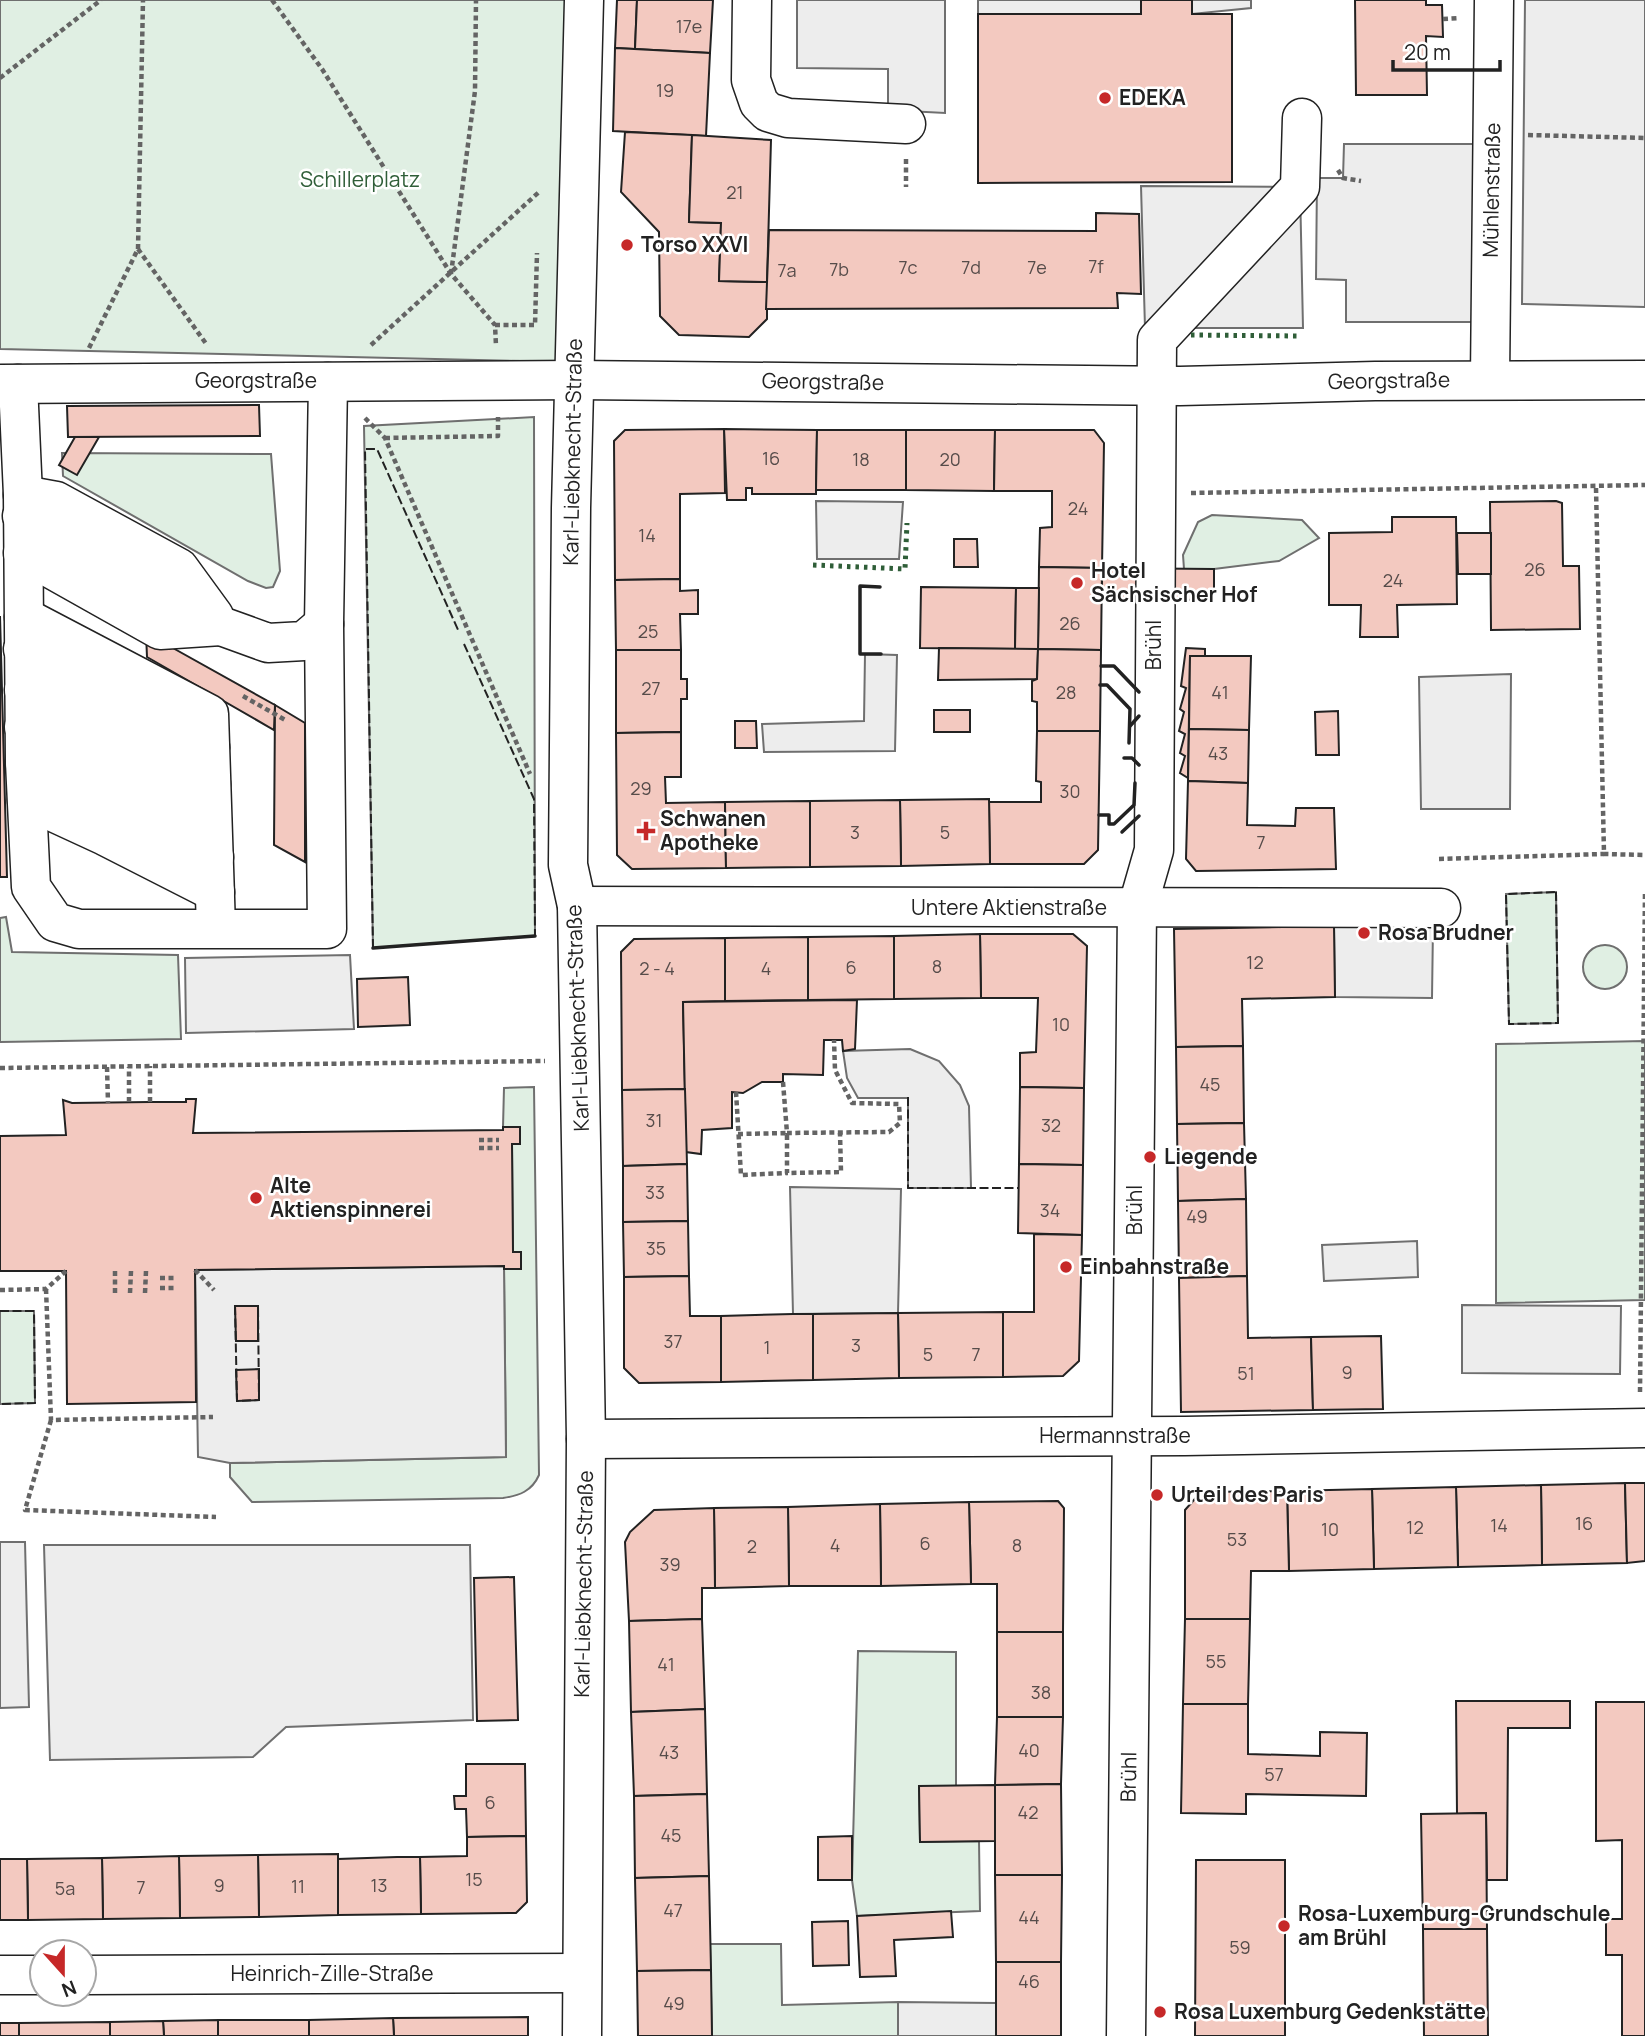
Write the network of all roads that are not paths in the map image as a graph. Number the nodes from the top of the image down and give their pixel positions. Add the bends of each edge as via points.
1 (583, 0) edge
2 (751, 0) edge
3 (1494, 0) edge
4 (1302, 118) dead end
5 (906, 124) dead end
6 (1490, 379) junction
7 (575, 380) junction
8 (1645, 380) edge
9 (328, 382) junction
10 (9, 384) edge
11 (1157, 386) junction
12 (23, 505) junction
13 (23, 553) junction
14 (324, 624) junction
15 (221, 626) junction
16 (24, 633) junction
17 (25, 726) junction
18 (27, 800) junction
19 (213, 857) junction
20 (577, 906) junction
21 (1441, 908) dead end
22 (1137, 909) junction
23 (1642, 1428) edge
24 (1133, 1436) junction
25 (586, 1439) junction
26 (581, 1973) junction
27 (0, 1975) edge
28 (28, 1975) edge
29 (98, 1975) edge
30 (582, 2036) edge
31 (1126, 2036) edge

1 - 7 street, Karl-Liebknecht-Straße
2 - 5 street via 751,80 754,94 768,112 788,118
3 - 6 street, Mühlenstraße
4 - 11 street, Brühl via 1300,187 1157,340
6 - 8 street, Georgstraße
6 - 11 street, Georgstraße
7 - 9 street, Georgstraße
7 - 11 street, Georgstraße
7 - 20 street, Karl-Liebknecht-Straße via 568,865
9 - 10 street, Georgstraße
9 - 14 street
10 - 12 street
11 - 22 street, Brühl via 1154,850
12 - 13 street
12 - 15 street via 56,501 179,568
13 - 15 street via 160,629
13 - 16 street
14 - 15 street via 304,641 268,643
14 - 19 street via 327,929
16 - 17 street
16 - 19 street via 209,714
17 - 18 street
17 - 19 street
17 - 19 street via 102,726
18 - 19 street via 105,836
18 - 19 street via 31,887 55,922 79,929 126,932
20 - 22 street, Untere Aktienstraße
20 - 25 street, Karl-Liebknecht-Straße
21 - 22 street, Untere Aktienstraße
22 - 24 street, Brühl
23 - 24 street, Hermannstraße
24 - 25 street, Hermannstraße
24 - 31 street, Brühl
25 - 26 street, Karl-Liebknecht-Straße
26 - 29 street, Heinrich-Zille-Straße
26 - 30 street, Karl-Liebknecht-Straße
27 - 28 street

